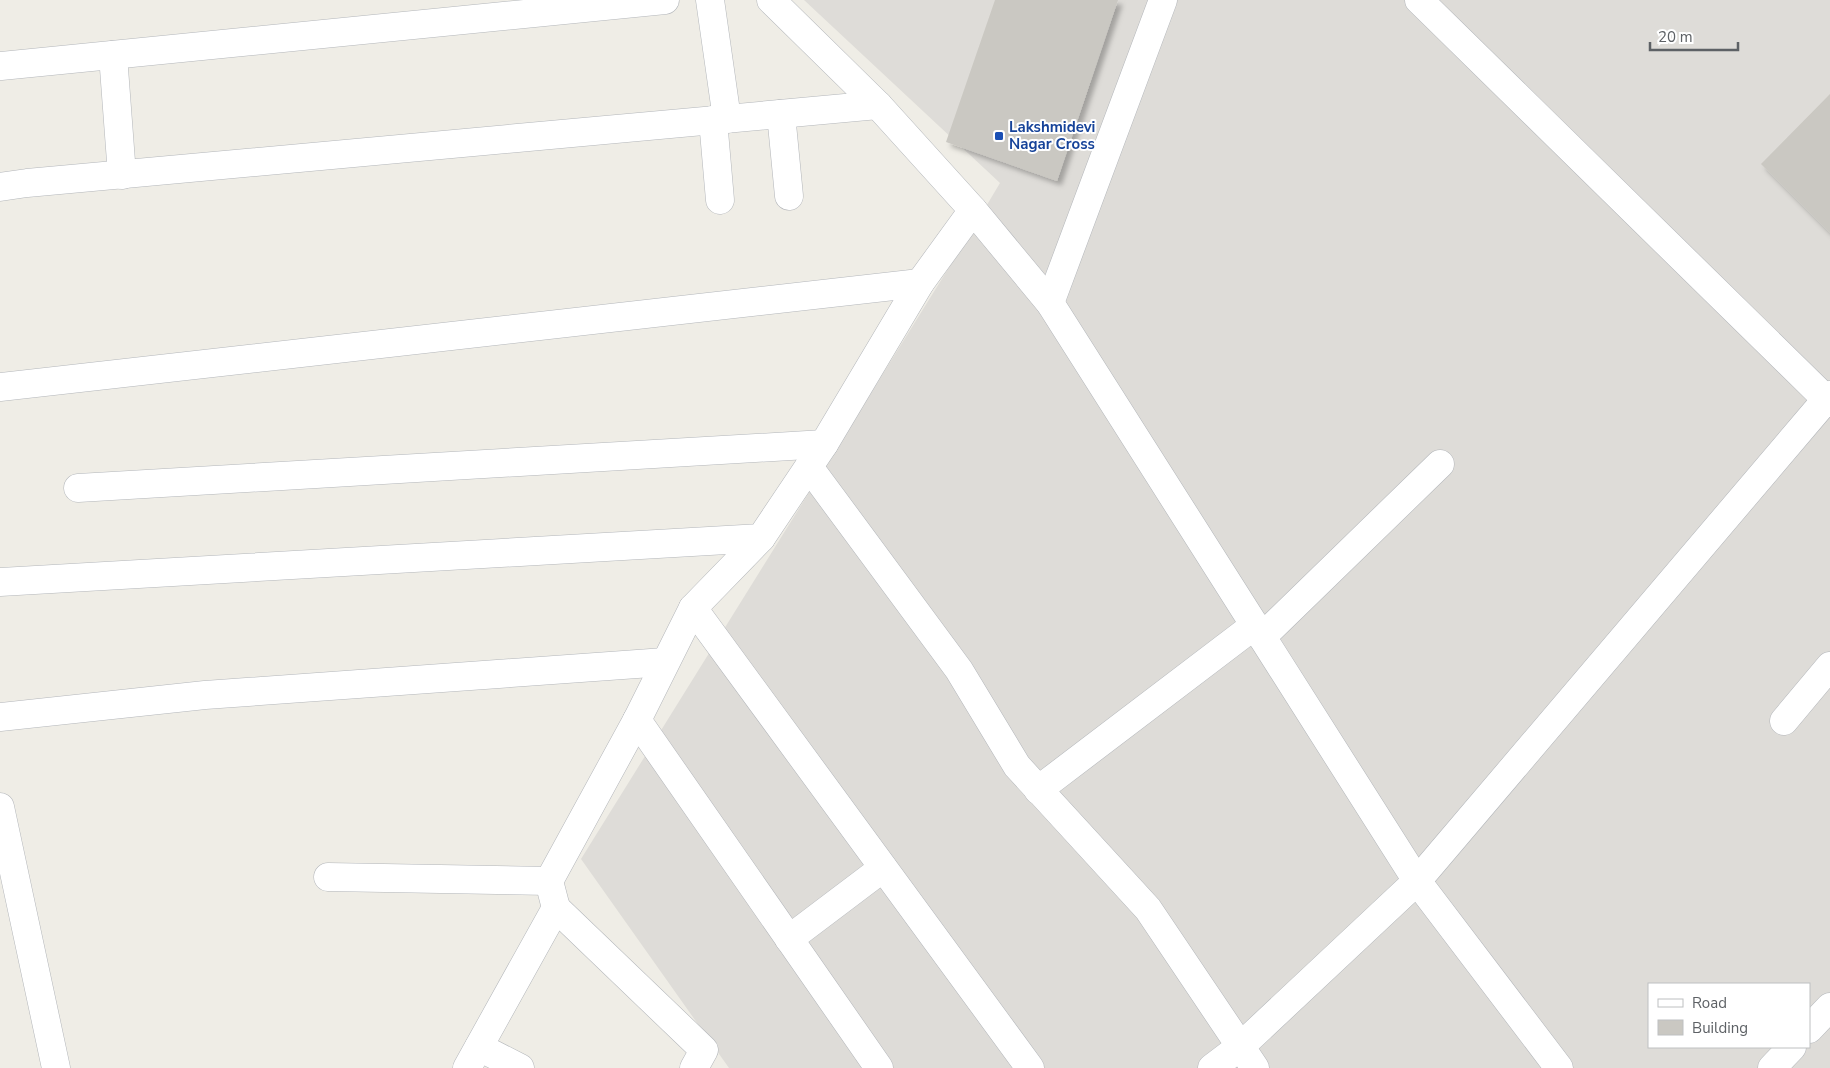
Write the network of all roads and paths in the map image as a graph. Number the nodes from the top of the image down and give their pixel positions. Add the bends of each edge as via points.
1 (665, 0) edge
2 (710, 0) edge
3 (771, 0) edge
4 (1163, 0) edge
5 (1419, 0) edge
6 (113, 55) junction
7 (1, 66) edge
8 (878, 105) junction
9 (781, 114) junction
10 (720, 120) junction
11 (122, 174) junction
12 (0, 188) edge
13 (789, 196) dead end
14 (720, 200) dead end
15 (973, 210) junction
16 (920, 283) junction
17 (1050, 303) junction
18 (0, 387) edge
19 (1829, 399) edge
20 (824, 444) junction
21 (1440, 464) dead end
22 (809, 467) junction
23 (78, 488) dead end
24 (761, 538) junction
25 (0, 582) edge
26 (693, 608) junction
27 (1259, 631) junction
28 (666, 662) junction
29 (1830, 666) edge
30 (0, 717) edge
31 (637, 720) junction
32 (1784, 721) dead end
33 (1038, 790) junction
34 (0, 807) edge
35 (6, 861) edge
36 (883, 868) junction
37 (328, 876) dead end
38 (549, 881) junction
39 (1417, 881) junction
40 (556, 908) junction
41 (789, 939) junction
42 (1830, 1007) edge
43 (1810, 1028) edge
44 (1791, 1048) edge
45 (473, 1057) edge
46 (1248, 1057) edge
47 (56, 1068) edge
48 (520, 1068) edge
49 (694, 1068) edge
50 (879, 1068) edge
51 (1030, 1068) edge
52 (1212, 1068) edge
53 (1559, 1068) edge
54 (1772, 1068) edge

1 - 6 street
2 - 10 street
3 - 8 street
4 - 17 street
5 - 19 street
6 - 7 street
6 - 11 street
8 - 9 street
8 - 15 street
9 - 10 street
9 - 13 street
10 - 11 street
10 - 14 street
11 - 12 street
15 - 16 street
15 - 17 street
16 - 18 street
16 - 20 street
17 - 27 street
19 - 39 street
20 - 22 street
20 - 23 street
21 - 27 street
22 - 24 street
22 - 33 street via 959,670 1017,766
24 - 25 street
24 - 26 street
26 - 28 street
26 - 36 street
27 - 33 street
27 - 39 street
28 - 30 street via 205,694
28 - 31 street
29 - 32 street
31 - 38 street
31 - 41 street
33 - 46 street via 1148,909
34 - 35 street
35 - 47 street
36 - 41 street
36 - 51 street
37 - 38 street
38 - 40 street
39 - 46 street
39 - 53 street
40 - 45 street
40 - 49 street via 704,1050
41 - 50 street
42 - 43 street
44 - 54 street
45 - 48 street
46 - 52 street

